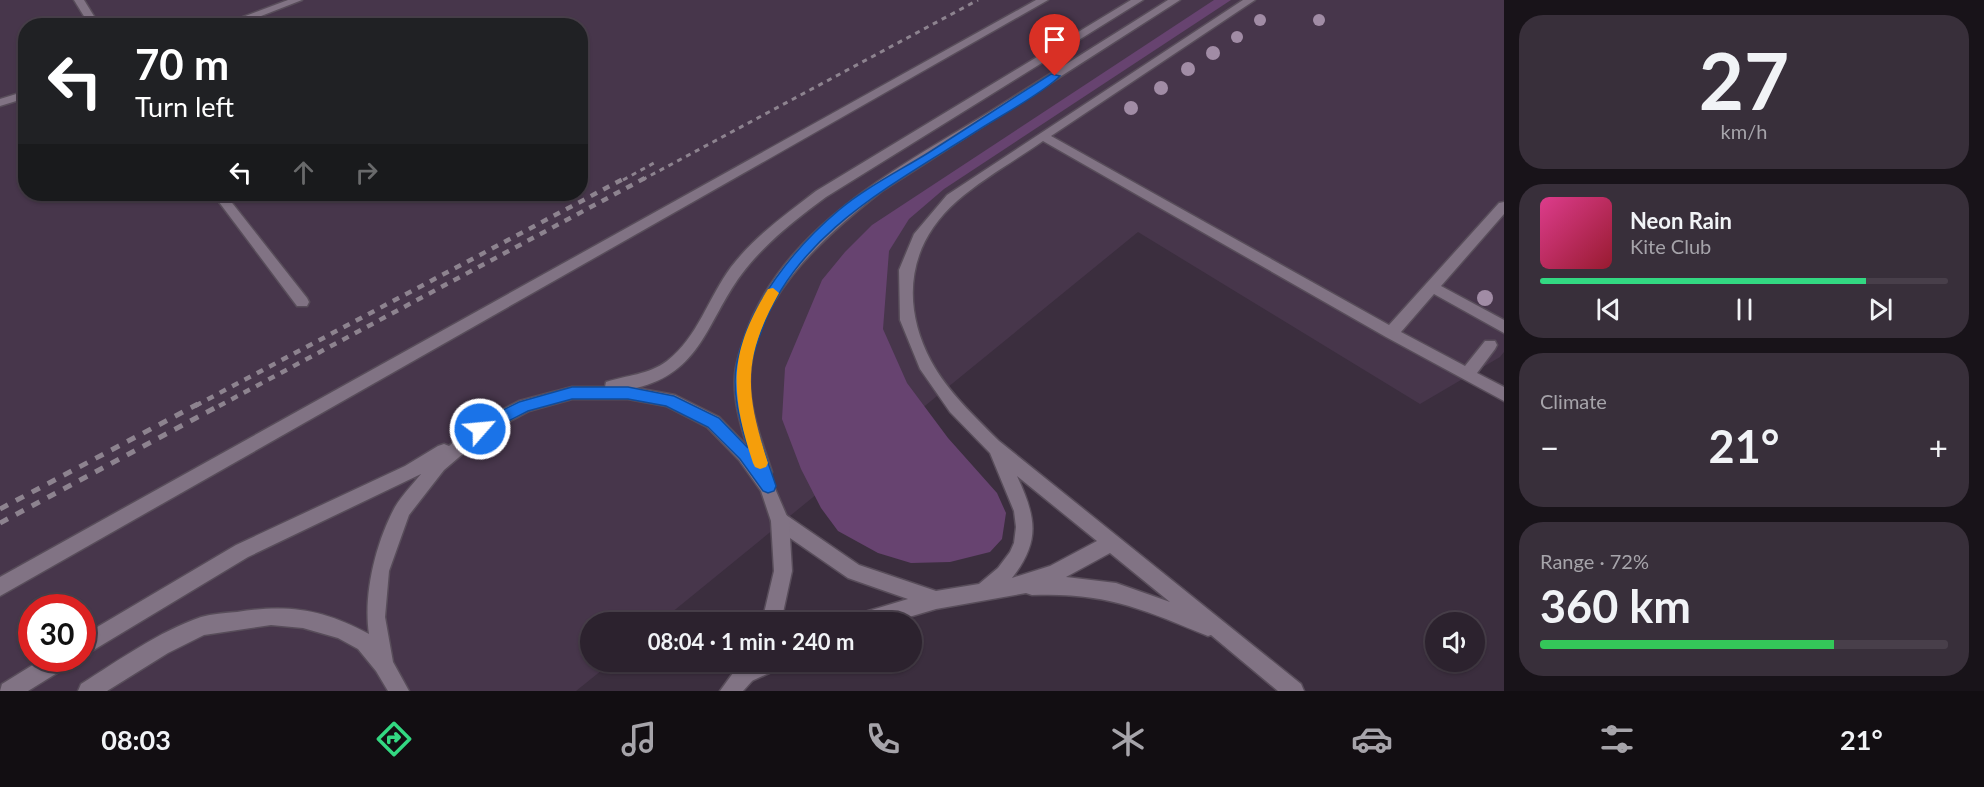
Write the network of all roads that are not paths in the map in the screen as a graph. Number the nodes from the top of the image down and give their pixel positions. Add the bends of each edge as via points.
1 (79, 0) edge
2 (297, 0) edge
3 (1043, 0) edge
4 (1138, 0) edge
5 (1175, 0) edge
6 (1250, 0) edge
7 (90, 18) edge
8 (246, 18) edge
9 (18, 97) edge
10 (0, 103) edge
11 (1043, 136) junction
12 (224, 201) edge
13 (1504, 206) edge
14 (1432, 287) junction
15 (302, 302) dead end
16 (1504, 327) edge
17 (1391, 333) junction
18 (1490, 345) dead end
19 (1467, 375) junction
20 (572, 393) junction
21 (1504, 395) edge
22 (480, 429) junction
23 (993, 446) junction
24 (768, 486) junction
25 (780, 521) junction
26 (1110, 543) junction
27 (1020, 586) junction
28 (0, 587) edge
29 (982, 594) junction
30 (936, 600) junction
31 (774, 612) edge
32 (896, 612) edge
33 (1222, 633) junction
34 (96, 639) edge
35 (384, 665) junction
36 (40, 672) edge
37 (745, 672) edge
38 (9, 691) edge
39 (88, 691) edge
40 (399, 691) edge
41 (729, 691) edge
42 (1294, 691) edge

1 - 7 street
2 - 8 street
3 - 28 street
4 - 20 street via 821,194 778,226 736,272 696,342 657,375
5 - 24 street via 886,183 845,211 810,244 763,309 744,363 742,390 749,428
6 - 11 street
9 - 10 street
11 - 17 street
11 - 23 street via 952,198 919,237 906,270 908,320 925,365 956,407
12 - 15 street
13 - 14 street
14 - 16 street
14 - 17 street
17 - 19 street
18 - 19 street
19 - 21 street
20 - 22 street via 525,406
20 - 24 street via 628,393 669,400 713,422
22 - 34 street via 411,471 242,551
22 - 35 street via 438,465 402,511 380,571 376,617
23 - 26 street
23 - 29 street via 1026,515 1025,541 1016,562
24 - 25 street
25 - 30 street via 854,572
25 - 31 street via 783,571
26 - 27 street via 1055,573
26 - 33 street
27 - 29 street
27 - 33 street via 1102,589 1137,598
29 - 30 street
30 - 32 street
33 - 42 street
35 - 39 street via 365,642 341,629 271,616 203,626 161,646
35 - 40 street
36 - 38 street
37 - 41 street

